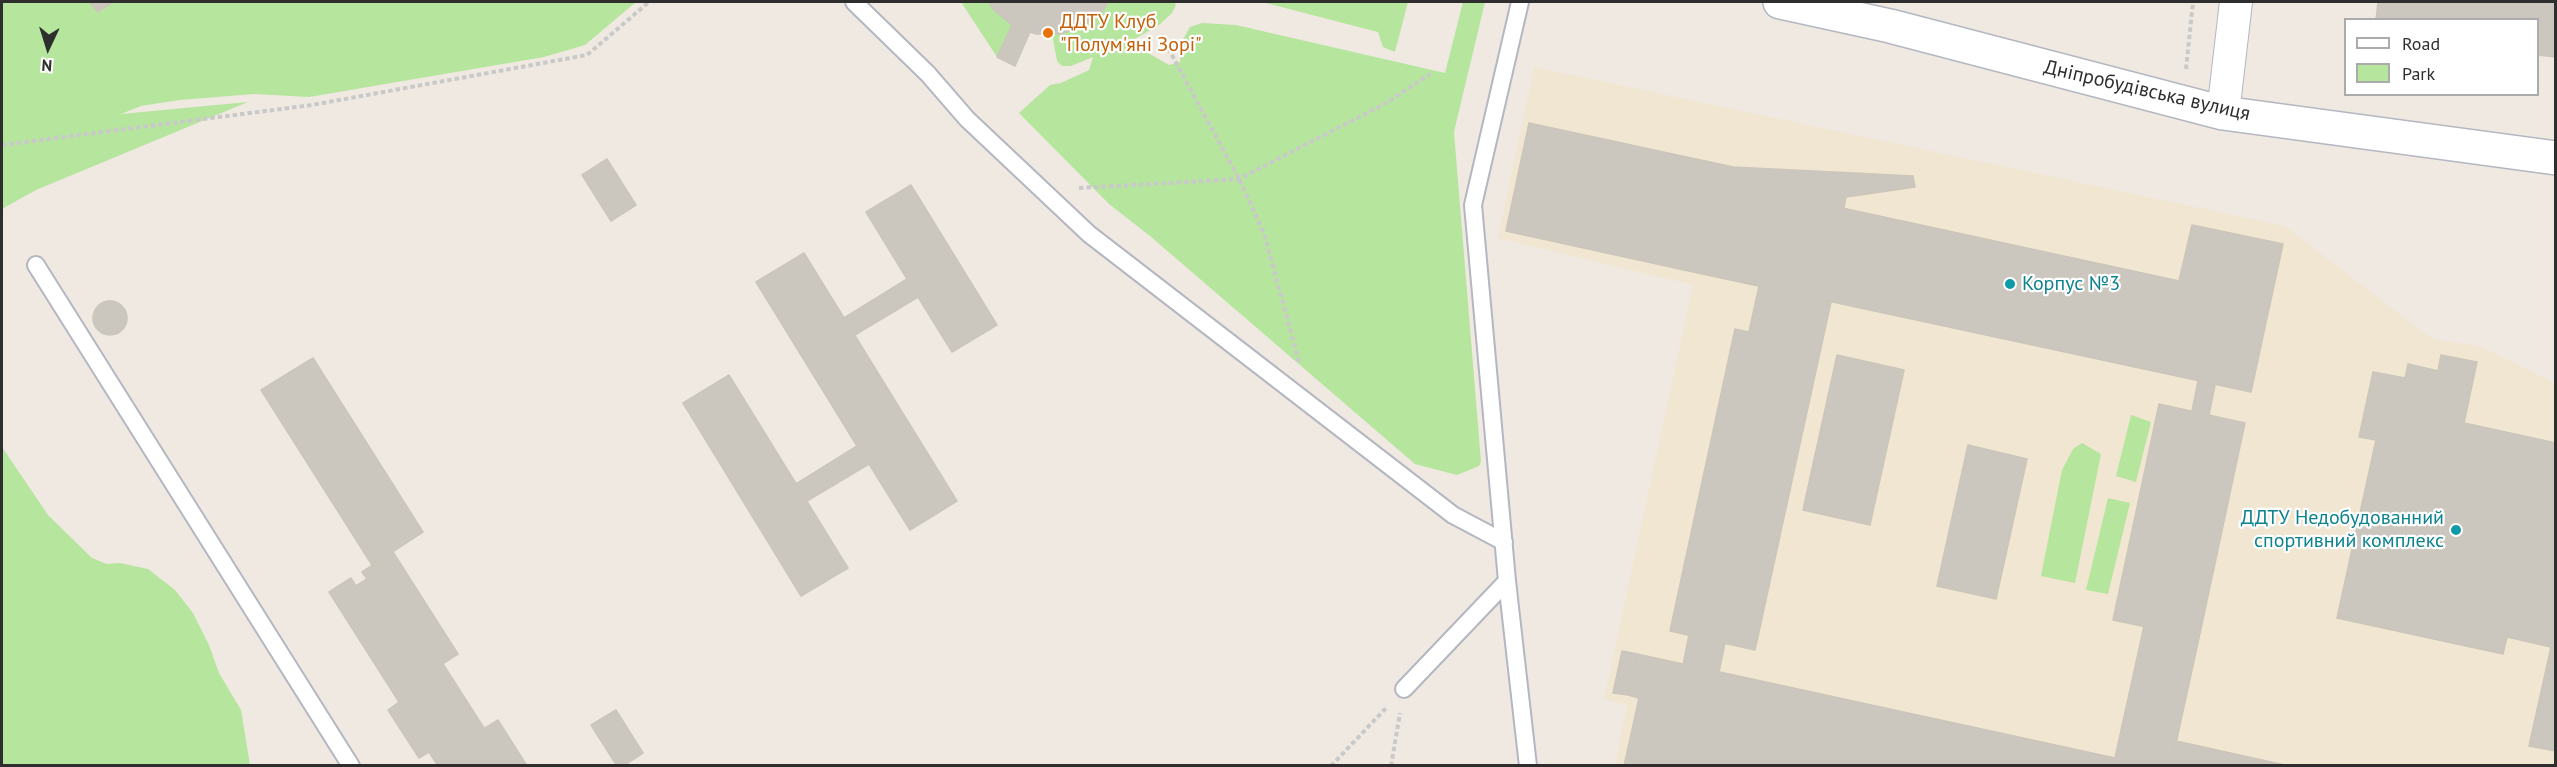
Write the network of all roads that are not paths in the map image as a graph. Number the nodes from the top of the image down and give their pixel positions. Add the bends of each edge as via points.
1 (854, 2) edge
2 (1520, 2) edge
3 (1780, 2) edge
4 (2236, 2) edge
5 (2223, 113) junction
6 (2556, 158) edge
7 (36, 265) dead end
8 (1504, 542) junction
9 (1507, 581) junction
10 (1404, 689) road end
11 (351, 765) edge
12 (1528, 765) edge

1 - 8 lane via 928,74 967,119 1089,234 1454,515
2 - 8 lane via 1473,205
3 - 5 street, Дніпробудівська вулиця via 1890,26
4 - 5 street
5 - 6 street, Дніпробудівська вулиця
7 - 11 lane
8 - 9 lane
9 - 10 lane
9 - 12 lane

